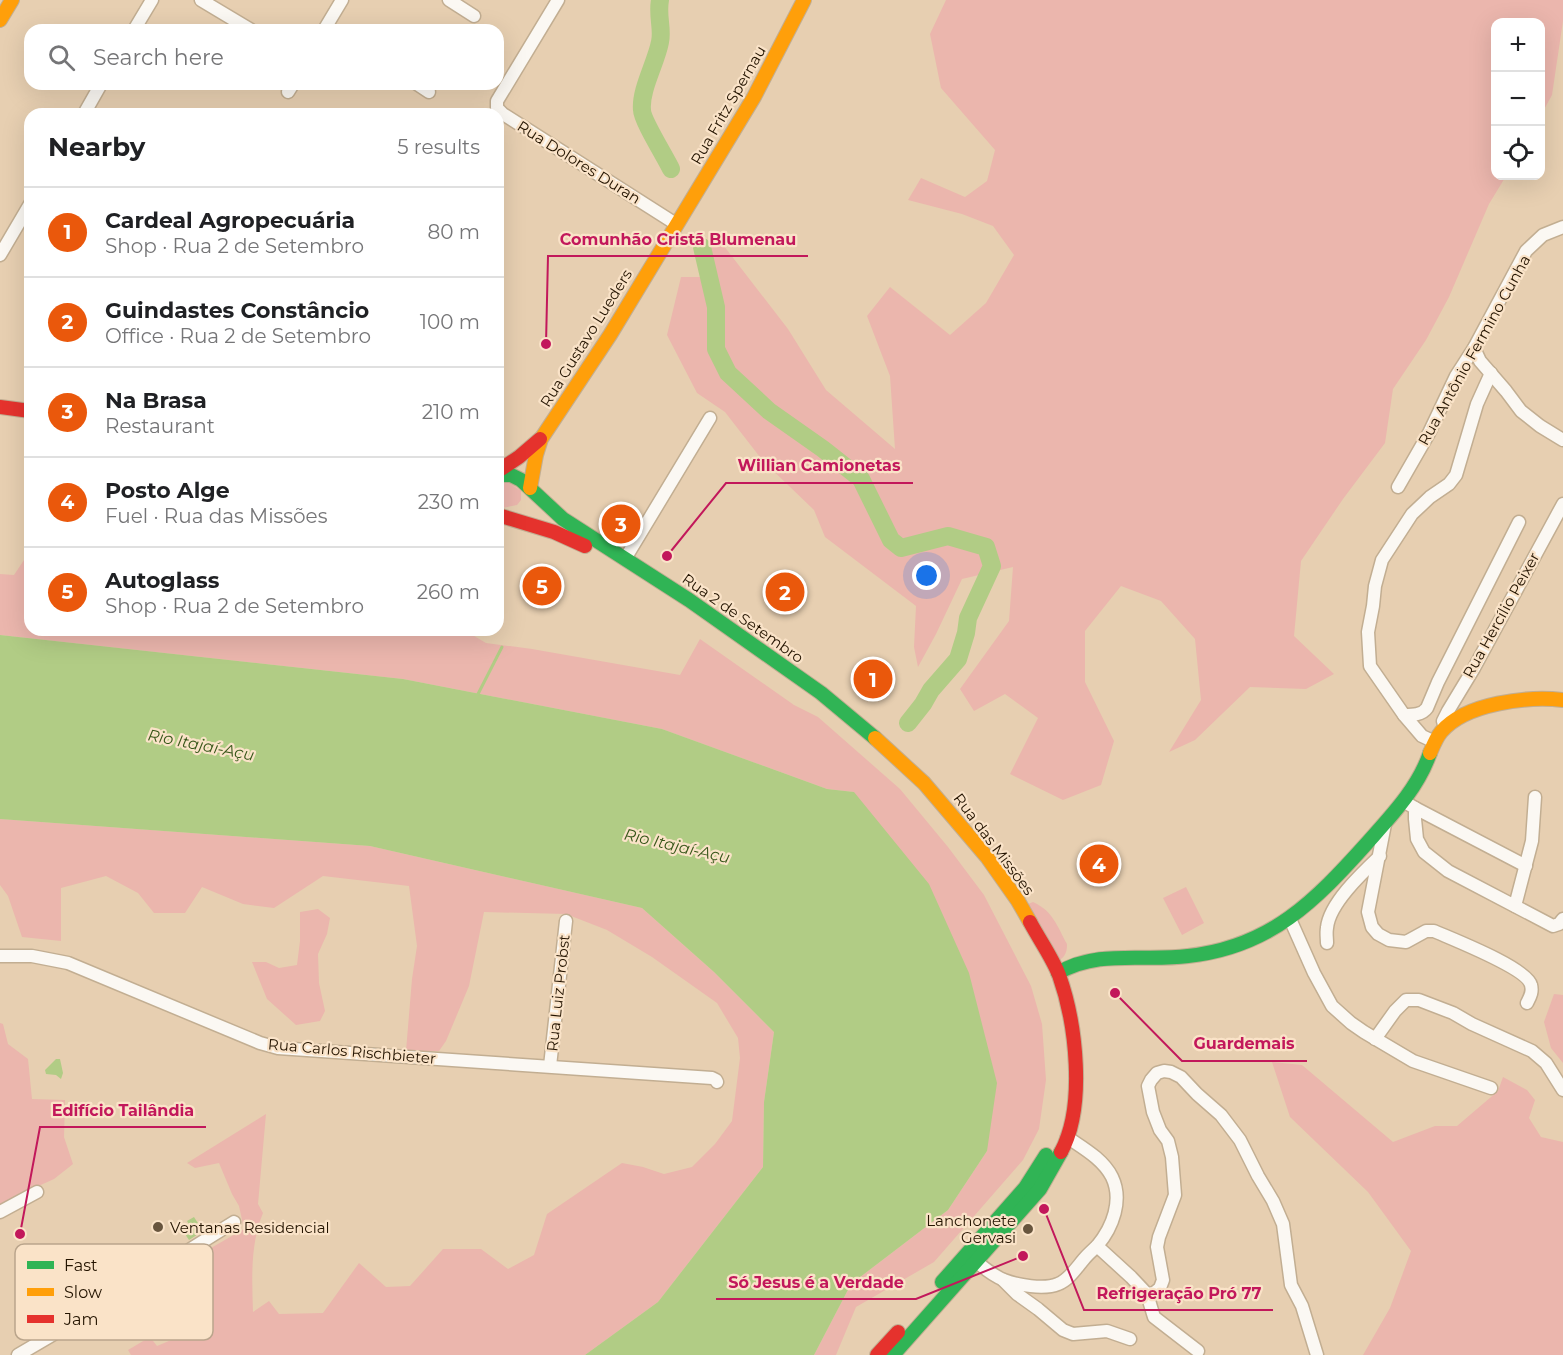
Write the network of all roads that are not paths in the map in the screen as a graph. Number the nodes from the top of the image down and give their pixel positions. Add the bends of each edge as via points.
1 (12, 0) edge
2 (152, 0) edge
3 (201, 0) edge
4 (342, 0) edge
5 (449, 0) edge
6 (558, 0) edge
7 (804, 0) edge
8 (474, 16) dead end
9 (0, 20) edge
10 (138, 24) edge
11 (241, 24) edge
12 (330, 24) edge
13 (504, 89) edge
14 (98, 90) edge
15 (426, 90) edge
16 (504, 90) edge
17 (429, 92) dead end
18 (87, 108) edge
19 (497, 108) edge
20 (504, 115) edge
21 (24, 214) edge
22 (676, 224) junction
23 (1563, 227) edge
24 (0, 255) edge
25 (1473, 348) junction
26 (1491, 373) junction
27 (0, 395) edge
28 (24, 398) edge
29 (0, 407) edge
30 (24, 410) edge
31 (710, 418) dead end
32 (541, 439) junction
33 (1563, 440) edge
34 (504, 468) edge
35 (504, 474) edge
36 (1398, 487) dead end
37 (530, 488) junction
38 (1563, 504) edge
39 (504, 517) edge
40 (512, 519) junction
41 (1520, 522) dead end
42 (626, 558) junction
43 (1563, 700) edge
44 (1404, 715) junction
45 (1444, 728) junction
46 (1435, 742) junction
47 (899, 766) junction
48 (1534, 797) dead end
49 (1409, 804) junction
50 (1385, 823) junction
51 (1380, 856) junction
52 (1526, 866) junction
53 (1515, 906) junction
54 (1290, 919) junction
55 (1563, 919) edge
56 (566, 921) dead end
57 (1327, 943) dead end
58 (0, 956) edge
59 (1053, 976) junction
60 (1527, 1003) dead end
61 (1375, 1039) junction
62 (550, 1066) junction
63 (717, 1082) dead end
64 (1491, 1088) dead end
65 (1563, 1090) edge
66 (1068, 1137) junction
67 (38, 1192) dead end
68 (0, 1212) edge
69 (234, 1222) dead end
70 (199, 1244) edge
71 (1097, 1246) junction
72 (976, 1262) junction
73 (1003, 1280) junction
74 (1147, 1294) junction
75 (1130, 1339) dead end
76 (44, 1340) edge
77 (1198, 1352) dead end
78 (18, 1355) edge
79 (877, 1355) edge
80 (893, 1355) edge
81 (1317, 1355) edge

1 - 9 main road
2 - 10 street
3 - 11 street
4 - 12 street
5 - 8 street
6 - 13 street, Rua Dolores Duran
7 - 22 main road, Rua Fritz Spernau via 754,97
14 - 18 street
15 - 17 street
16 - 19 street, Rua Dolores Duran
20 - 22 street, Rua Dolores Duran
21 - 24 street
22 - 32 main road, Rua Gustavo Lueders via 610,335
23 - 25 street, Rua Antônio Fermino Cunha via 1543,235 1526,251
25 - 26 street
25 - 36 street, Rua Antônio Fermino Cunha
26 - 33 street via 1521,411
26 - 44 street via 1455,475 1412,514 1382,560 1375,586 1368,632 1370,666
27 - 28 main road
29 - 30 main road
31 - 42 street
32 - 34 main road, Rua Gustavo Lueders
32 - 37 main road, Rua Gustavo Lueders
35 - 37 main road, Rua 2 de Setembro
37 - 40 main road, Rua Gustavo Lueders via 527,507
37 - 42 main road, Rua 2 de Setembro via 563,519
38 - 45 street, Rua Hercílio Peixer via 1448,711
39 - 40 main road, Rua 2 de Setembro
40 - 47 main road, Rua 2 de Setembro via 571,538 631,573 815,700
41 - 44 street via 1425,712
42 - 47 main road, Rua 2 de Setembro via 821,693 849,715
43 - 45 main road via 1530,698 1504,702 1481,708
44 - 46 street via 1422,736
45 - 46 main road
46 - 49 main road
47 - 59 main road, Rua das Missões via 924,783 1004,879 1013,904
48 - 52 street via 1532,841
49 - 50 main road
49 - 52 street
49 - 53 street via 1424,852 1448,871
50 - 51 street
50 - 54 main road via 1326,888
51 - 57 street via 1332,911
51 - 60 street via 1368,912 1378,934 1406,942 1434,931 1482,951 1525,975 1532,992
52 - 53 street
53 - 55 street via 1552,926
54 - 59 main road via 1222,951 1165,958 1106,957 1078,963
54 - 61 street via 1332,1006
56 - 62 street, Rua Luiz Probst
58 - 62 street, Rua Carlos Rischbieter via 32,956 68,963 278,1047
59 - 66 main road, Rua das Missões via 1070,1012 1075,1053 1075,1098
59 - 79 main road, Rua das Missões via 1063,1032 1065,1081 1060,1125 1050,1148 1025,1188
61 - 64 street via 1413,1061
61 - 65 street via 1406,1000 1419,1000 1532,1052 1546,1063
62 - 63 street, Rua Carlos Rischbieter via 712,1078
66 - 71 street via 1106,1168 1116,1192 1114,1214
66 - 72 main road, Rua das Missões via 1040,1189
67 - 68 street
69 - 70 street
71 - 73 street via 1059,1284 1043,1287
71 - 74 street
72 - 73 street
72 - 80 main road, Rua das Missões
73 - 75 street via 1063,1330 1073,1334 1107,1331
74 - 77 street via 1154,1317
74 - 81 street via 1160,1288 1163,1280 1157,1247 1175,1195 1172,1157 1152,1112 1148,1086 1157,1073 1164,1071 1181,1077 1221,1115 1240,1140 1274,1201 1283,1224 1291,1285
76 - 78 street

